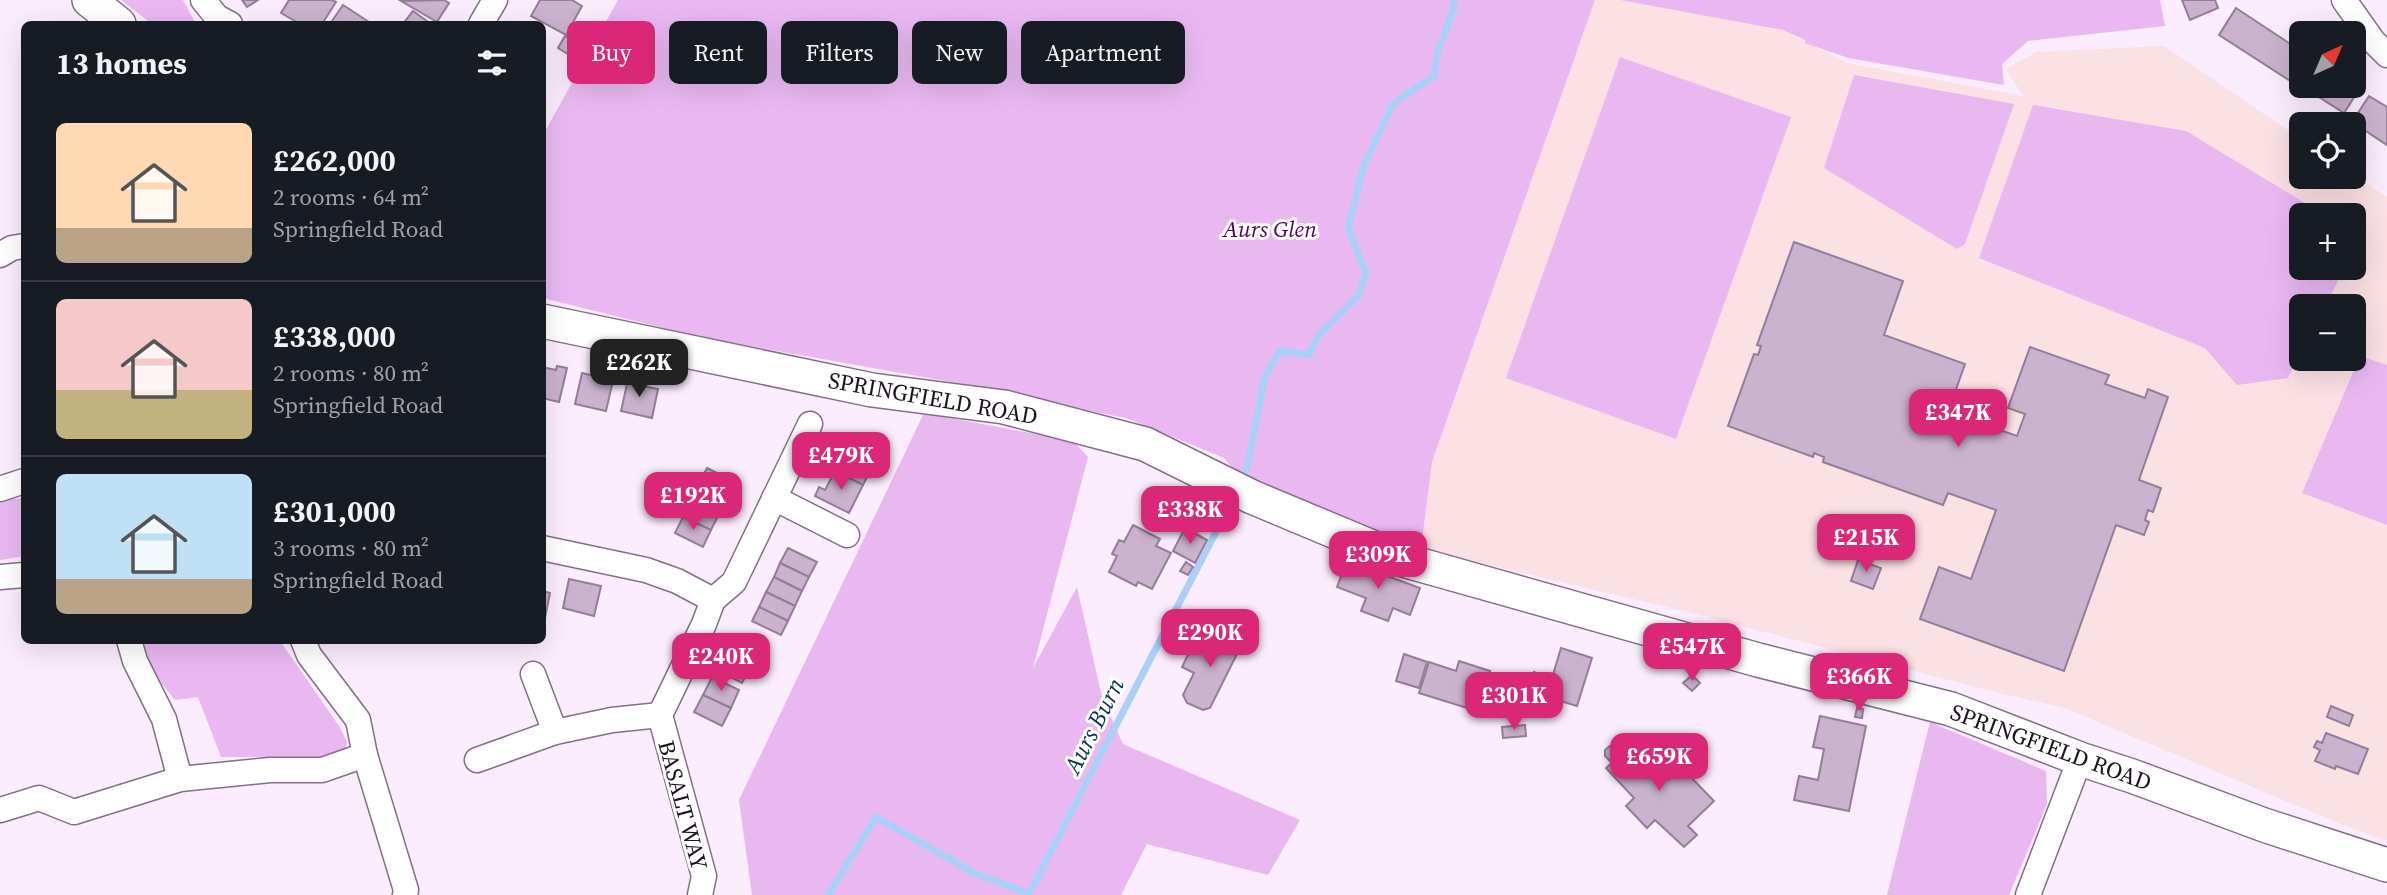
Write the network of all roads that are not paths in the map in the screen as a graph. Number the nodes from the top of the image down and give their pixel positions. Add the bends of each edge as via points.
1 (89, 0) edge
2 (203, 0) edge
3 (495, 0) edge
4 (2344, 0) edge
5 (115, 21) edge
6 (224, 21) edge
7 (483, 21) edge
8 (2387, 55) edge
9 (21, 246) edge
10 (0, 255) edge
11 (546, 322) edge
12 (810, 424) dead end
13 (21, 482) edge
14 (0, 489) edge
15 (774, 498) junction
16 (847, 535) dead end
17 (546, 549) edge
18 (21, 575) edge
19 (0, 577) edge
20 (713, 600) junction
21 (131, 644) edge
22 (305, 644) edge
23 (533, 674) dead end
24 (660, 715) junction
25 (555, 732) junction
26 (365, 755) junction
27 (2080, 759) junction
28 (478, 760) dead end
29 (180, 779) junction
30 (0, 810) edge
31 (2387, 865) edge
32 (405, 895) edge
33 (700, 895) edge
34 (2028, 895) edge

1 - 5 street
2 - 6 street
3 - 7 street
4 - 8 street
9 - 10 street
11 - 27 street, SPRINGFIELD ROAD via 872,390 1004,407 1145,444 1252,497 1403,560 1951,709
12 - 15 street, BASALT WAY
13 - 14 street
15 - 16 street
15 - 20 street, BASALT WAY via 734,582
17 - 20 street via 646,569
18 - 19 street
20 - 24 street, BASALT WAY
21 - 29 street via 164,719
22 - 26 street via 358,720
23 - 25 street
24 - 25 street
24 - 33 street, BASALT WAY via 704,876
25 - 28 street
26 - 29 street via 322,770
26 - 32 street
27 - 31 street, SPRINGFIELD ROAD
27 - 34 street
29 - 30 street via 74,812 39,798

